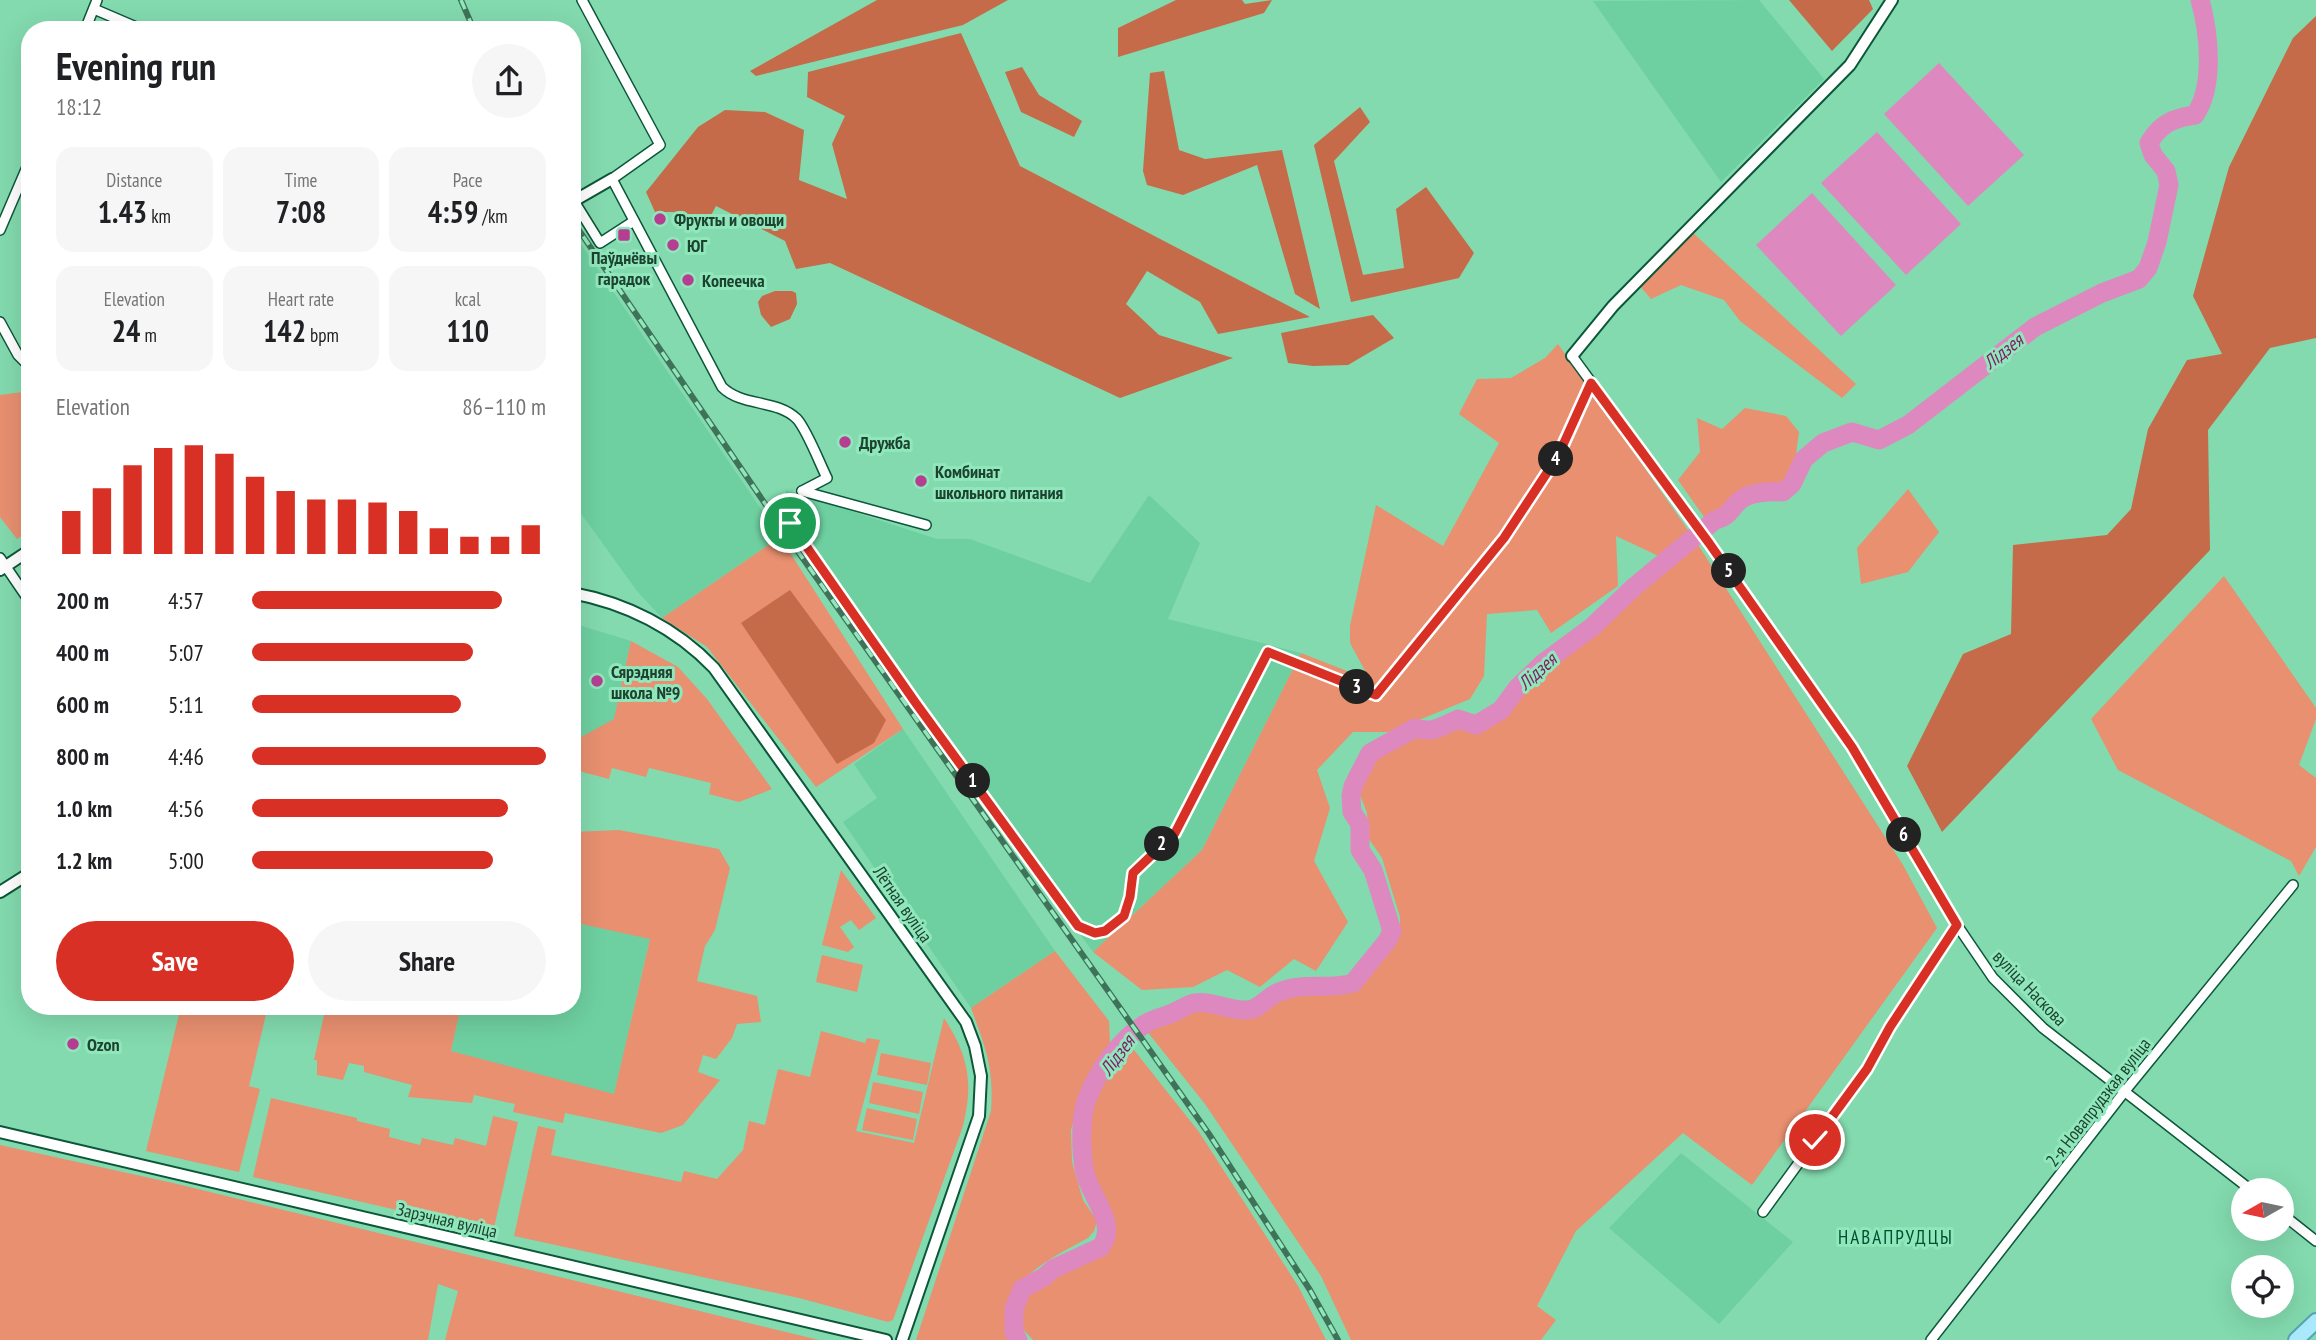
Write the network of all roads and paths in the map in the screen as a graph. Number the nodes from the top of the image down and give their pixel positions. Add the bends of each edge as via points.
1 (582, 0) edge
2 (1892, 0) edge
3 (96, 4) edge
4 (89, 21) edge
5 (127, 21) edge
6 (612, 179) junction
7 (21, 181) edge
8 (581, 197) edge
9 (581, 214) edge
10 (634, 221) junction
11 (0, 230) edge
12 (0, 322) edge
13 (1572, 356) joint
14 (21, 358) edge
15 (1591, 383) junction
16 (790, 523) dead end
17 (926, 525) dead end
18 (21, 554) edge
19 (2, 564) edge
20 (21, 590) edge
21 (581, 595) edge
22 (21, 879) edge
23 (2293, 885) dead end
24 (0, 892) edge
25 (1957, 925) junction
26 (2125, 1091) junction
27 (0, 1132) edge
28 (2237, 1178) edge
29 (1763, 1212) dead end
30 (2294, 1224) edge
31 (2316, 1241) edge
32 (2315, 1323) edge
33 (886, 1340) edge
34 (902, 1340) edge
35 (1931, 1340) edge
36 (2296, 1340) edge

1 - 6 street via 660,145
2 - 13 street via 1850,65 1613,306
3 - 4 street
3 - 5 street
6 - 8 street
6 - 10 street
7 - 11 street
9 - 10 street via 600,243
10 - 17 street via 722,387 737,398 797,420 827,478 802,491
12 - 14 street
13 - 15 street, вуліца Наскова
15 - 16 street via 1558,456 1504,538 1376,695 1268,652 1175,833 1133,873 1124,916 1095,933 1078,926
15 - 25 street, вуліца Наскова via 1852,747
18 - 19 street
19 - 20 street
21 - 34 street, Лётная вуліца via 647,618 694,647 714,668 966,1022 981,1076 979,1116
22 - 24 street
23 - 26 street, 2-я Новапрудзкая вуліца
25 - 26 street, вуліца Наскова via 1993,978 2043,1028
25 - 29 street via 1867,1069
26 - 28 street, вуліца Наскова
26 - 35 street, 2-я Новапрудзкая вуліца
27 - 33 street, Зарэчная вуліца
30 - 31 street
32 - 36 main road

